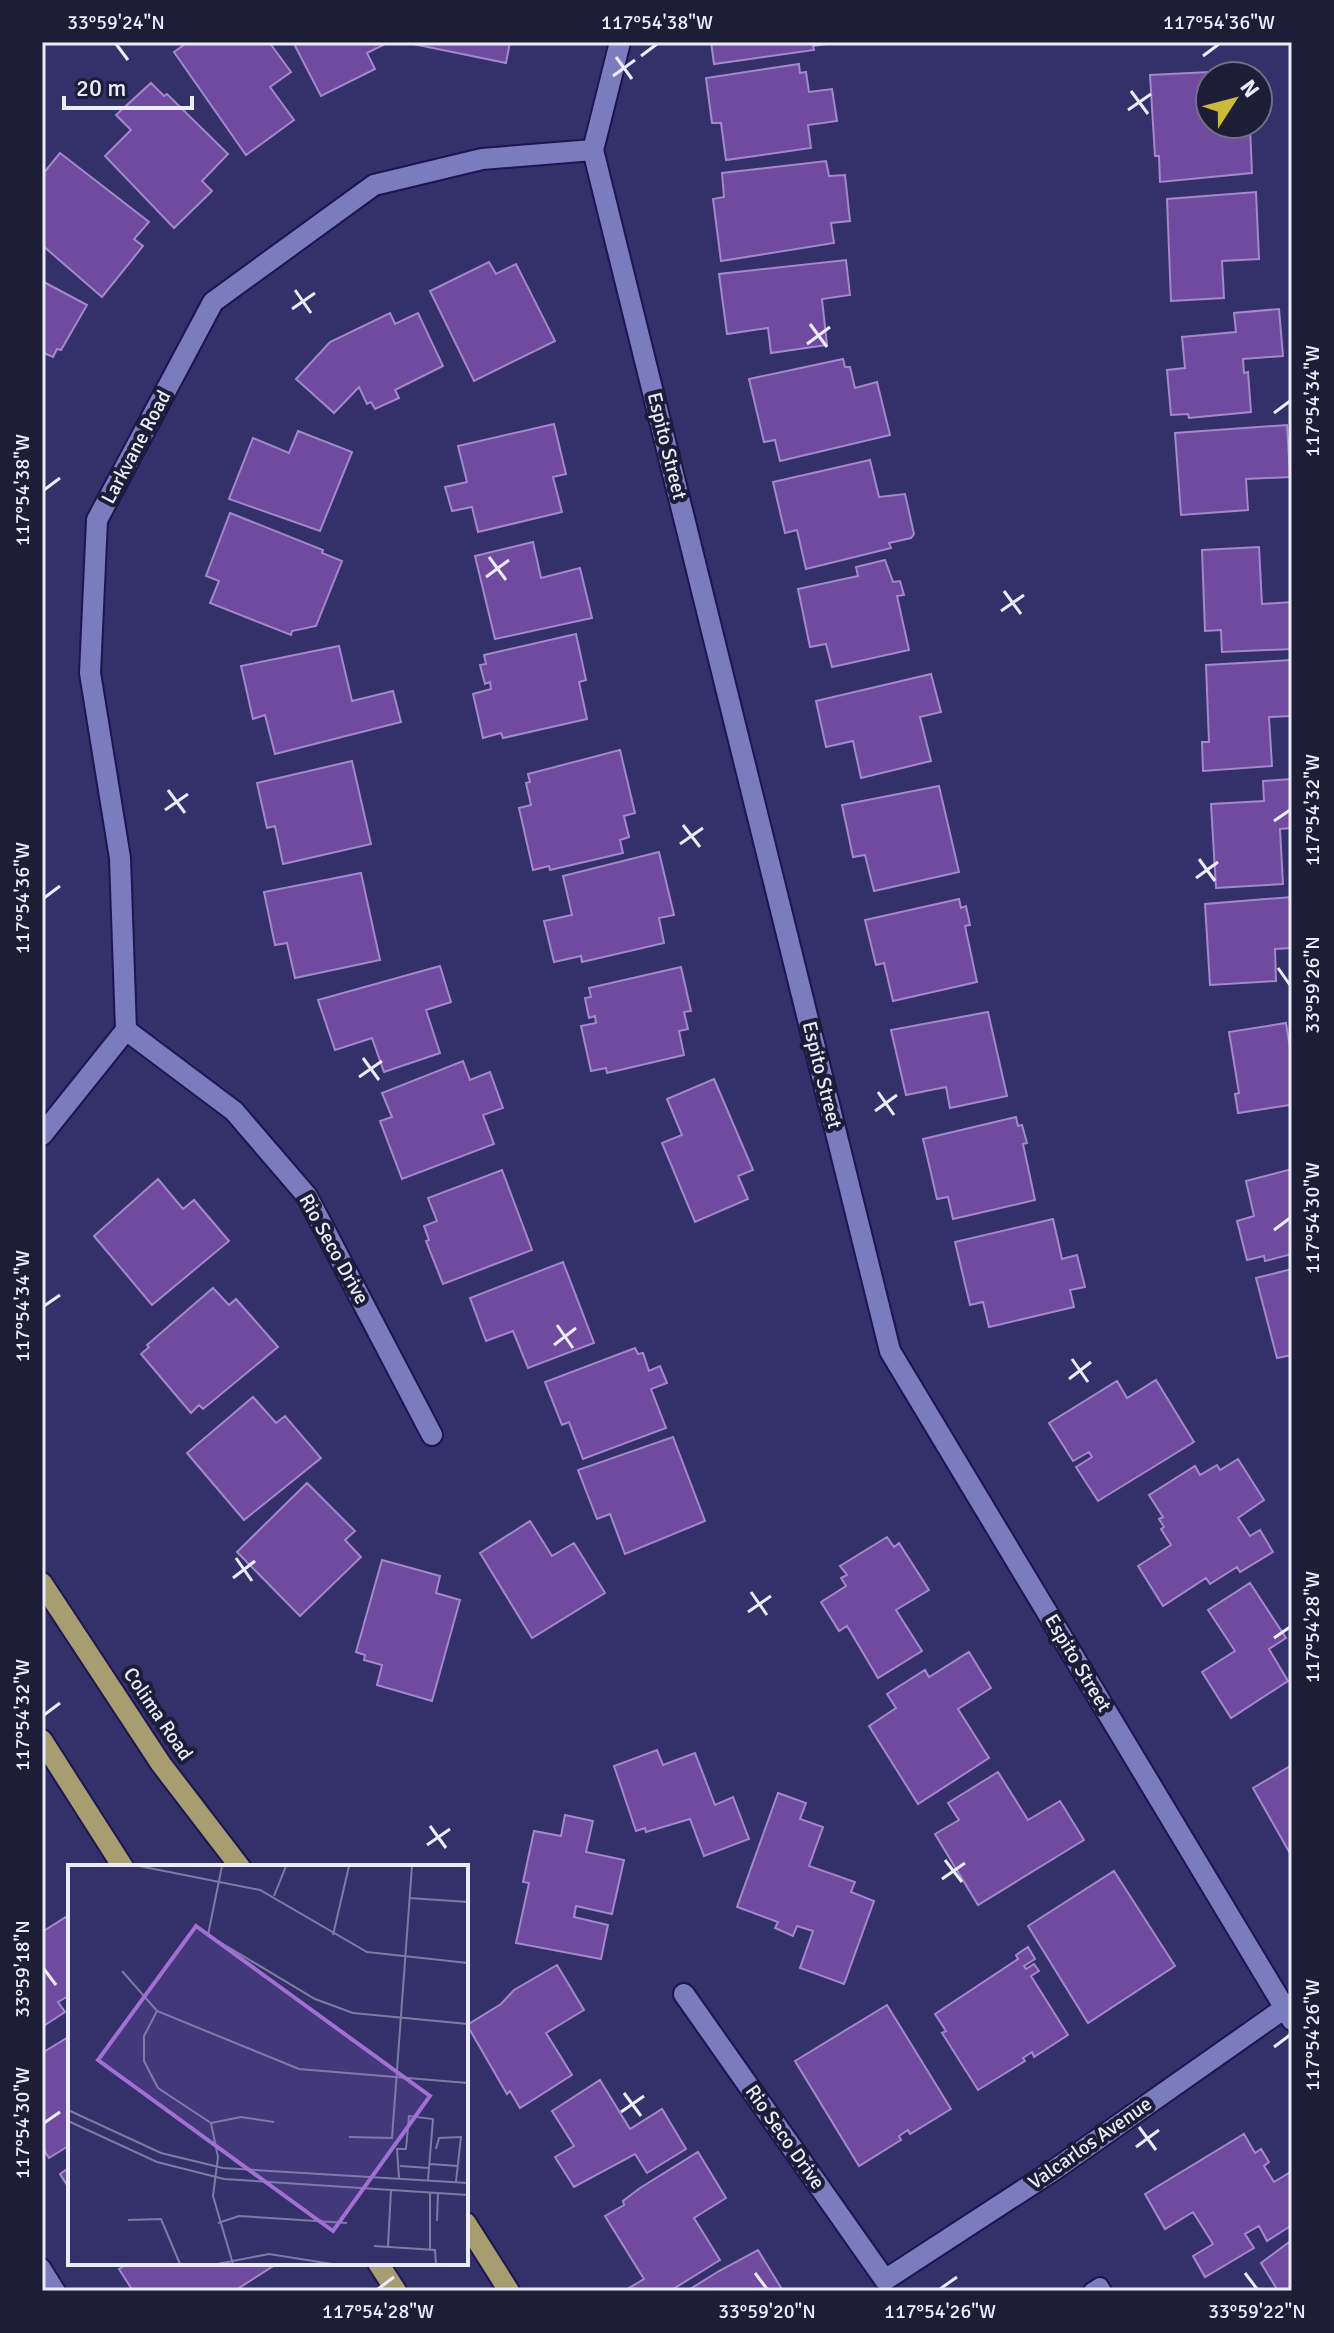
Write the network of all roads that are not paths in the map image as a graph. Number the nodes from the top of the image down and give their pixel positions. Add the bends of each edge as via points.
1 (620, 42) edge
2 (593, 150) junction
3 (126, 1030) junction
4 (42, 1135) edge
5 (432, 1435) dead end
6 (42, 1583) edge
7 (42, 1740) edge
8 (122, 1865) edge
9 (238, 1865) edge
10 (684, 1994) dead end
11 (1289, 2010) edge
12 (468, 2226) edge
13 (379, 2265) edge
14 (42, 2267) edge
15 (885, 2280) joint
16 (57, 2291) edge
17 (396, 2291) edge
18 (509, 2291) edge
19 (1092, 2291) edge
20 (1103, 2291) edge

1 - 2 street, Espito Street
2 - 3 street, Larkvane Road via 482,159 374,185 213,302 140,438 97,520 90,673 120,858
2 - 11 street, Espito Street via 890,1351
3 - 4 street
3 - 5 street, Rio Seco Drive via 234,1111 307,1196
6 - 9 main road, Colima Road via 161,1764
7 - 8 main road
10 - 15 street, Rio Seco Drive
11 - 15 street, Valcarlos Avenue
12 - 18 main road
13 - 17 main road
14 - 16 lane
19 - 20 lane via 1100,2286

